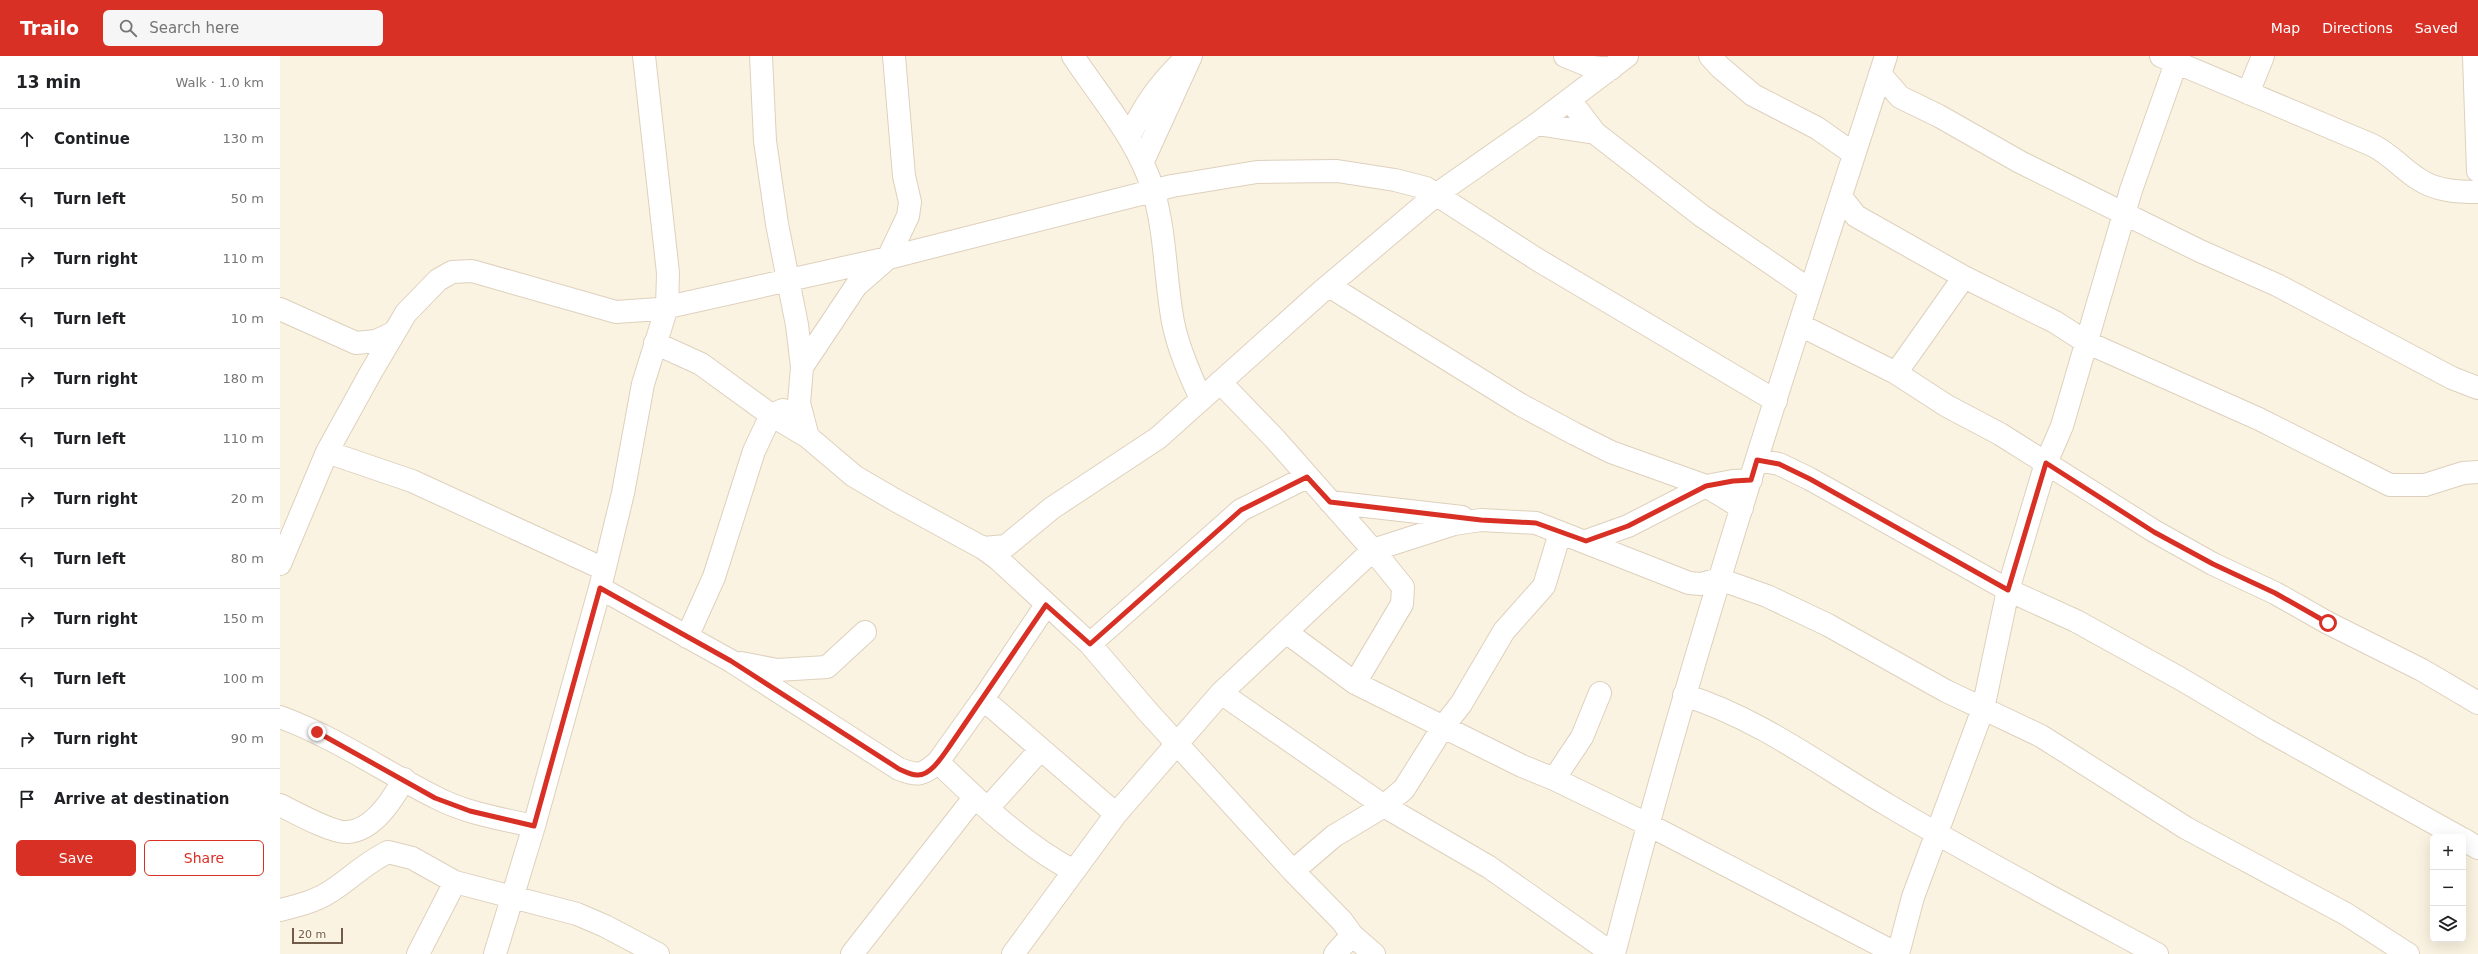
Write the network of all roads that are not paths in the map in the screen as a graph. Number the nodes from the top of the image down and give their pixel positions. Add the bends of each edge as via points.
1 (644, 56) edge
2 (761, 56) edge
3 (894, 56) edge
4 (1073, 56) edge
5 (1190, 56) edge
6 (1561, 56) edge
7 (1565, 56) edge
8 (1710, 56) edge
9 (2263, 56) edge
10 (2474, 56) edge
11 (2168, 59) edge
12 (1621, 60) edge
13 (1883, 65) edge
14 (2248, 93) junction
15 (1578, 94) junction
16 (1900, 97) junction
17 (1872, 99) junction
18 (1143, 107) junction
19 (1112, 112) junction
20 (1538, 124) junction
21 (1595, 133) junction
22 (1129, 138) junction
23 (1854, 154) junction
24 (1143, 161) junction
25 (2478, 171) edge
26 (1154, 192) junction
27 (2478, 192) edge
28 (1437, 194) junction
29 (1844, 209) junction
30 (2125, 215) junction
31 (888, 258) junction
32 (1964, 277) junction
33 (789, 280) junction
34 (1329, 286) junction
35 (1810, 290) junction
36 (667, 307) junction
37 (280, 309) edge
38 (2093, 317) junction
39 (2055, 322) junction
40 (1800, 325) junction
41 (393, 333) junction
42 (2086, 342) junction
43 (655, 343) junction
44 (802, 367) junction
45 (1896, 373) junction
46 (1220, 382) junction
47 (2478, 388) edge
48 (1201, 399) junction
49 (1776, 401) junction
50 (799, 403) junction
51 (771, 415) junction
52 (808, 437) junction
53 (327, 452) junction
54 (2046, 463) junction
55 (1754, 470) junction
56 (2478, 472) edge
57 (1307, 477) junction
58 (1706, 486) junction
59 (1330, 502) junction
60 (1742, 508) junction
61 (1481, 520) junction
62 (1563, 534) junction
63 (1586, 541) junction
64 (1006, 546) junction
65 (983, 548) junction
66 (1373, 550) junction
67 (280, 564) edge
68 (1009, 569) junction
69 (602, 578) junction
70 (1719, 579) junction
71 (2008, 590) junction
72 (1046, 605) junction
73 (865, 632) dead end
74 (1286, 632) junction
75 (687, 638) junction
76 (1090, 644) junction
77 (731, 661) junction
78 (1355, 683) junction
79 (1221, 693) junction
80 (1600, 693) dead end
81 (1684, 694) junction
82 (983, 699) junction
83 (2478, 703) edge
84 (1983, 709) junction
85 (280, 717) edge
86 (1443, 727) junction
87 (1178, 744) junction
88 (1040, 750) junction
89 (938, 762) junction
90 (404, 779) junction
91 (1554, 779) junction
92 (981, 803) junction
93 (280, 805) edge
94 (1384, 806) junction
95 (1116, 814) junction
96 (1647, 824) junction
97 (534, 826) junction
98 (1936, 833) junction
99 (2454, 834) edge
100 (2466, 841) edge
101 (2478, 848) edge
102 (1293, 871) junction
103 (1068, 878) junction
104 (455, 882) junction
105 (512, 898) junction
106 (280, 910) edge
107 (1352, 935) junction
108 (418, 954) edge
109 (495, 954) edge
110 (658, 954) edge
111 (852, 954) edge
112 (1013, 954) edge
113 (1335, 954) edge
114 (1374, 954) edge
115 (1613, 954) edge
116 (1897, 954) edge
117 (2157, 954) edge
118 (2408, 954) edge

1 - 36 street via 668,273
2 - 33 street via 765,141 777,224
3 - 31 street via 904,176 910,202 905,222
4 - 19 street
5 - 18 street via 1160,85
5 - 24 street
6 - 15 street
7 - 12 street via 1592,67
8 - 23 street via 1753,95 1812,125
9 - 14 street
10 - 25 street
11 - 14 street
11 - 30 street
12 - 15 street
13 - 16 street
13 - 17 street
14 - 27 street via 2385,151 2420,180 2440,189
15 - 20 street
15 - 21 street
16 - 17 street
16 - 30 street
17 - 23 street
18 - 19 street
18 - 22 street
19 - 22 street
20 - 21 street
20 - 28 street
21 - 35 street via 1702,216
22 - 24 street
23 - 29 street
24 - 26 street
26 - 28 street via 1207,179 1257,172 1337,171 1414,184
26 - 31 street
26 - 48 street via 1161,224 1174,322 1188,369
28 - 34 street
28 - 49 street via 1544,264
29 - 32 street
29 - 35 street
30 - 38 street
30 - 47 street via 2277,285 2452,378
31 - 33 street
31 - 44 street via 856,286
32 - 39 street
32 - 45 street
33 - 36 street
33 - 44 street
34 - 46 street
34 - 58 street via 1521,405 1575,434 1611,452
35 - 40 street
36 - 41 street via 616,312 472,271 452,272 438,280 417,301
36 - 43 street
37 - 41 street via 356,343 376,341
38 - 39 street
38 - 42 street
39 - 42 street
40 - 45 street
40 - 49 street
41 - 53 street
42 - 54 street via 2062,426
42 - 56 street via 2259,419 2390,485 2425,485 2463,473
43 - 51 street via 701,364
43 - 69 street via 643,384 623,493
44 - 50 street
45 - 54 street
46 - 48 street
46 - 57 street via 1275,439
48 - 64 street via 1158,438 1052,508
49 - 55 street
50 - 51 street
50 - 52 street
51 - 52 street
51 - 75 street via 754,451 714,577
52 - 65 street via 854,476
53 - 67 street
53 - 69 street via 412,481
54 - 71 street
54 - 83 street via 2154,532 2422,670
55 - 58 street via 1733,481
55 - 60 street
55 - 71 street via 1779,464
57 - 59 street
57 - 76 street via 1241,510
58 - 60 street
58 - 63 street via 1628,526
59 - 61 street
59 - 66 street
60 - 70 street
61 - 62 street via 1536,523
61 - 66 street via 1432,530
62 - 63 street
62 - 86 street via 1557,543 1544,586 1504,631 1461,704
63 - 70 street via 1688,583 1702,584
64 - 65 street
64 - 68 street
65 - 68 street
66 - 74 street
66 - 78 street via 1403,587 1402,604
68 - 72 street
69 - 75 street
69 - 97 street
70 - 81 street
70 - 84 street via 1767,596 1828,625
71 - 84 street
71 - 99 street via 2076,621
72 - 76 street
72 - 82 street
73 - 77 street via 827,667 777,670
74 - 78 street
74 - 79 street
75 - 77 street
76 - 87 street
77 - 89 street via 899,769 916,775 924,774
78 - 86 street
79 - 87 street
79 - 94 street
80 - 91 street via 1582,737
81 - 96 street
81 - 98 street via 1713,704 1768,732
82 - 88 street
82 - 89 street
84 - 98 street
84 - 118 street via 2041,736 2186,828 2346,914
85 - 90 street via 317,732
86 - 91 street
86 - 94 street via 1404,789
87 - 95 street
87 - 102 street
88 - 92 street
88 - 95 street
89 - 92 street
90 - 93 street via 392,800 367,826 348,833 324,826
90 - 97 street via 435,798 470,811
91 - 96 street
92 - 103 street via 1047,857
92 - 111 street
94 - 102 street via 1334,836
94 - 115 street via 1489,867
95 - 103 street
96 - 115 street
96 - 116 street
97 - 105 street
98 - 116 street via 1913,897
98 - 117 street
100 - 101 street
102 - 107 street via 1342,921
103 - 112 street
104 - 105 street
104 - 106 street via 412,858 388,852 373,859 336,888 308,903
104 - 108 street
105 - 109 street
105 - 110 street via 577,914
107 - 113 street
107 - 114 street

